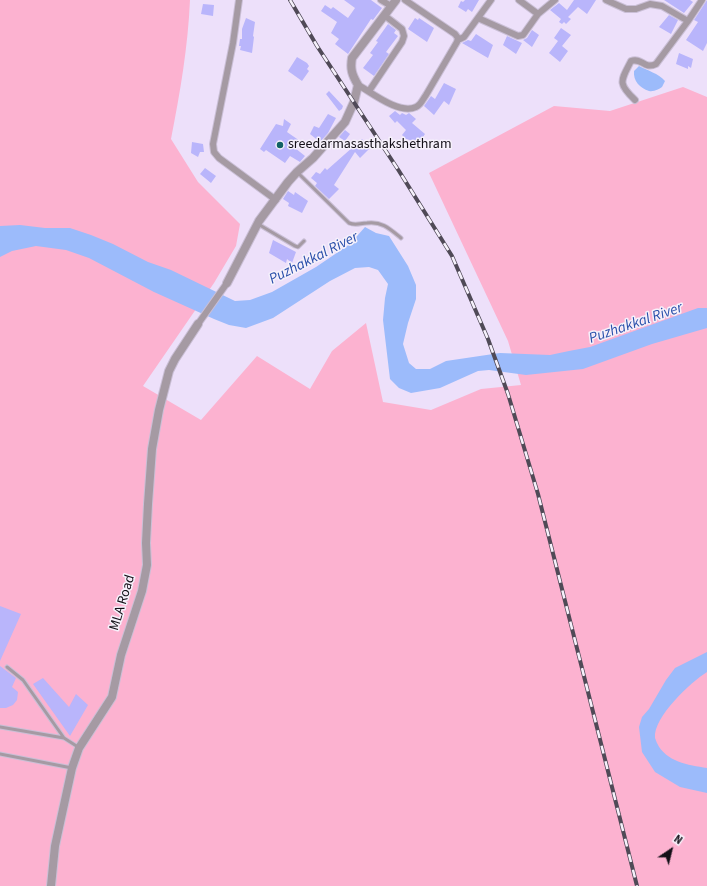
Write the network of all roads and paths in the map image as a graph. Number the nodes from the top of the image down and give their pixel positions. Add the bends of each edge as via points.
1 (239, 0) edge
2 (381, 0) edge
3 (405, 0) edge
4 (491, 0) edge
5 (519, 0) edge
6 (555, 0) edge
7 (606, 0) edge
8 (702, 0) edge
9 (393, 3) edge
10 (538, 14) junction
11 (384, 15) junction
12 (478, 18) junction
13 (688, 21) junction
14 (458, 38) junction
15 (358, 85) junction
16 (369, 91) junction
17 (635, 100) dead end
18 (297, 172) junction
19 (276, 200) junction
20 (258, 224) junction
21 (401, 238) dead end
22 (304, 241) dead end
23 (227, 283) joint
24 (198, 324) joint
25 (7, 667) dead end
26 (0, 727) edge
27 (64, 738) junction
28 (79, 748) junction
29 (0, 754) edge
30 (72, 768) junction
31 (51, 886) edge

1 - 19 street via 214,152
2 - 9 street
3 - 14 street
4 - 12 street
5 - 10 street
6 - 10 street
7 - 13 street via 626,9 636,9 650,4 662,6
8 - 13 street
9 - 11 street
10 - 12 street via 527,31 518,36
11 - 15 street via 352,58 351,74
11 - 16 street via 402,29 404,36
12 - 14 street via 464,37
13 - 17 street via 656,64 646,66 638,60 631,61 622,83 624,90
14 - 16 street via 430,89 416,107 394,106
15 - 16 street
15 - 18 street via 345,122
18 - 19 street
18 - 21 lane via 349,223 355,226 380,223
19 - 20 street
20 - 22 lane via 295,246 298,247
20 - 23 street
23 - 24 street
24 - 28 street, MLA Road via 169,371 159,410 151,461 147,565 142,591 121,655 112,697
25 - 27 lane via 23,680
26 - 27 lane
27 - 28 lane
28 - 30 street, MLA Road
29 - 30 lane
30 - 31 street, MLA Road via 55,846

